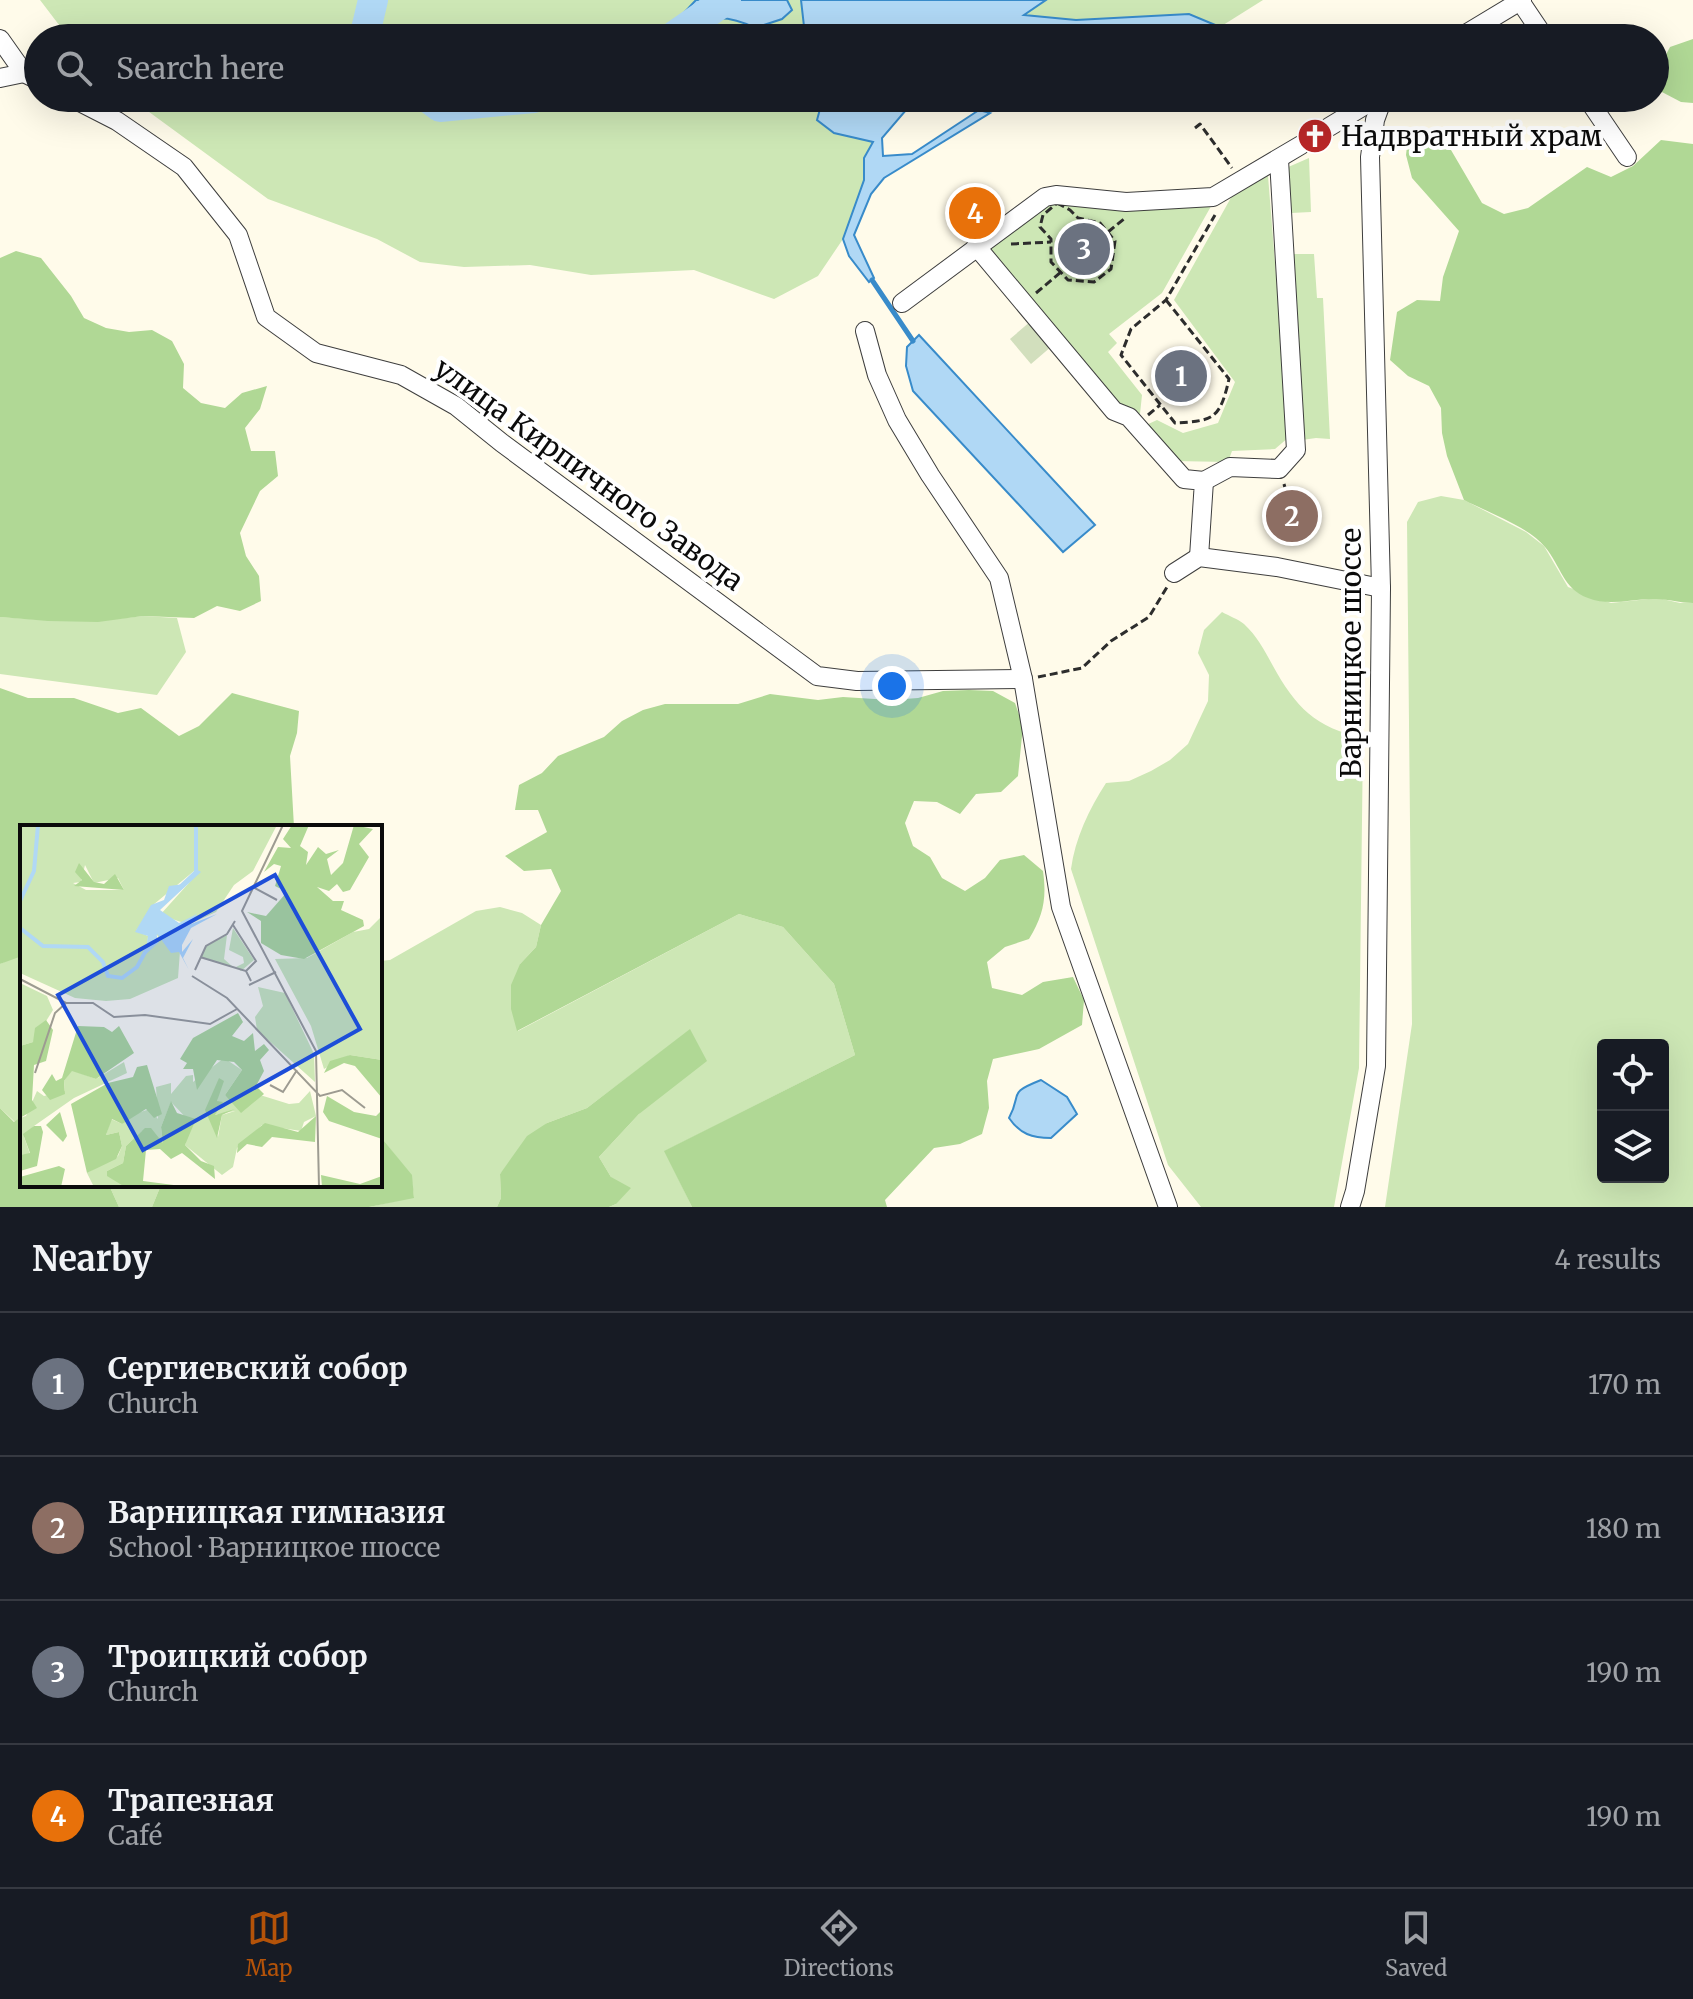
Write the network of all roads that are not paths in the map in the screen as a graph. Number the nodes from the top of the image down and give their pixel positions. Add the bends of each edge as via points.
1 (1521, 1) edge
2 (1482, 24) edge
3 (1536, 24) edge
4 (0, 39) edge
5 (24, 68) edge
6 (24, 77) edge
7 (0, 78) edge
8 (99, 112) edge
9 (1355, 112) edge
10 (1377, 112) edge
11 (1596, 112) edge
12 (1329, 127) tunnel mouth
13 (1301, 145) tunnel mouth
14 (1627, 157) dead end
15 (1279, 160) junction
16 (976, 246) junction
17 (902, 303) dead end
18 (865, 331) dead end
19 (1204, 481) junction
20 (1199, 557) junction
21 (1174, 573) road end
22 (1381, 588) junction
23 (1023, 679) junction
24 (1168, 1207) edge
25 (1350, 1207) edge

1 - 2 street
1 - 3 street
4 - 5 street
6 - 7 street
8 - 23 street, улица Кирпичного Завода via 184,167 238,235 266,317 316,353 401,375 456,406 817,676 857,681
9 - 12 street
10 - 22 street, Варницкое шоссе via 1370,157
11 - 14 street
13 - 15 street
15 - 16 street via 1213,197 1126,202 1045,197
15 - 19 street via 1296,450 1279,469 1230,467
16 - 17 street
16 - 19 street via 1114,411 1129,417 1184,479
18 - 23 street via 897,420 999,578
19 - 20 street
20 - 21 street
20 - 22 street
22 - 25 street, Варницкое шоссе via 1376,1066
23 - 24 street via 1061,907

